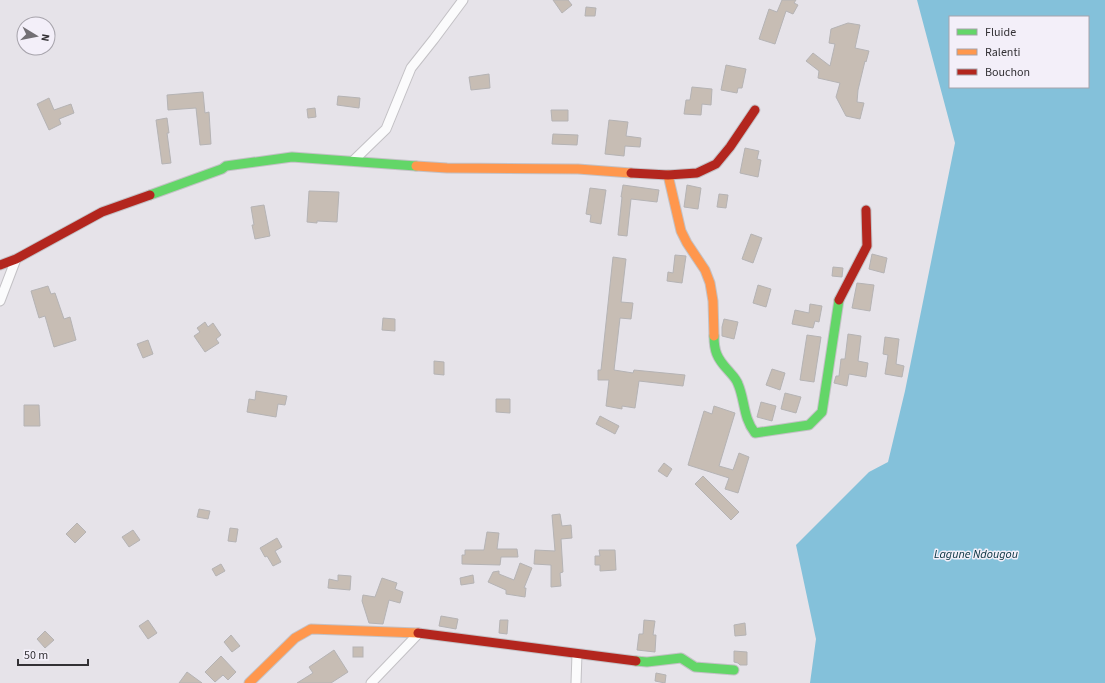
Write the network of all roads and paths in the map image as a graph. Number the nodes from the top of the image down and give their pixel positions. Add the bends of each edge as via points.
1 (463, 0) edge
2 (755, 110) dead end
3 (353, 161) junction
4 (668, 175) junction
5 (866, 210) dead end
6 (16, 259) junction
7 (0, 265) edge
8 (0, 301) edge
9 (419, 633) junction
10 (577, 654) junction
11 (734, 670) dead end
12 (250, 683) edge
13 (371, 683) edge
14 (576, 683) edge

1 - 3 street via 411,68 386,129
2 - 4 street via 716,164 697,173
3 - 4 street via 447,168 578,169
3 - 6 street via 292,157 226,166 102,212
4 - 5 street via 681,231 709,278 714,347 720,361 735,378 749,428 755,433 808,425 822,412 839,300 867,246
6 - 7 street
6 - 8 street
9 - 10 street
9 - 12 street via 311,630 295,638
9 - 13 street
10 - 11 street via 648,662 681,658 695,667
10 - 14 street

